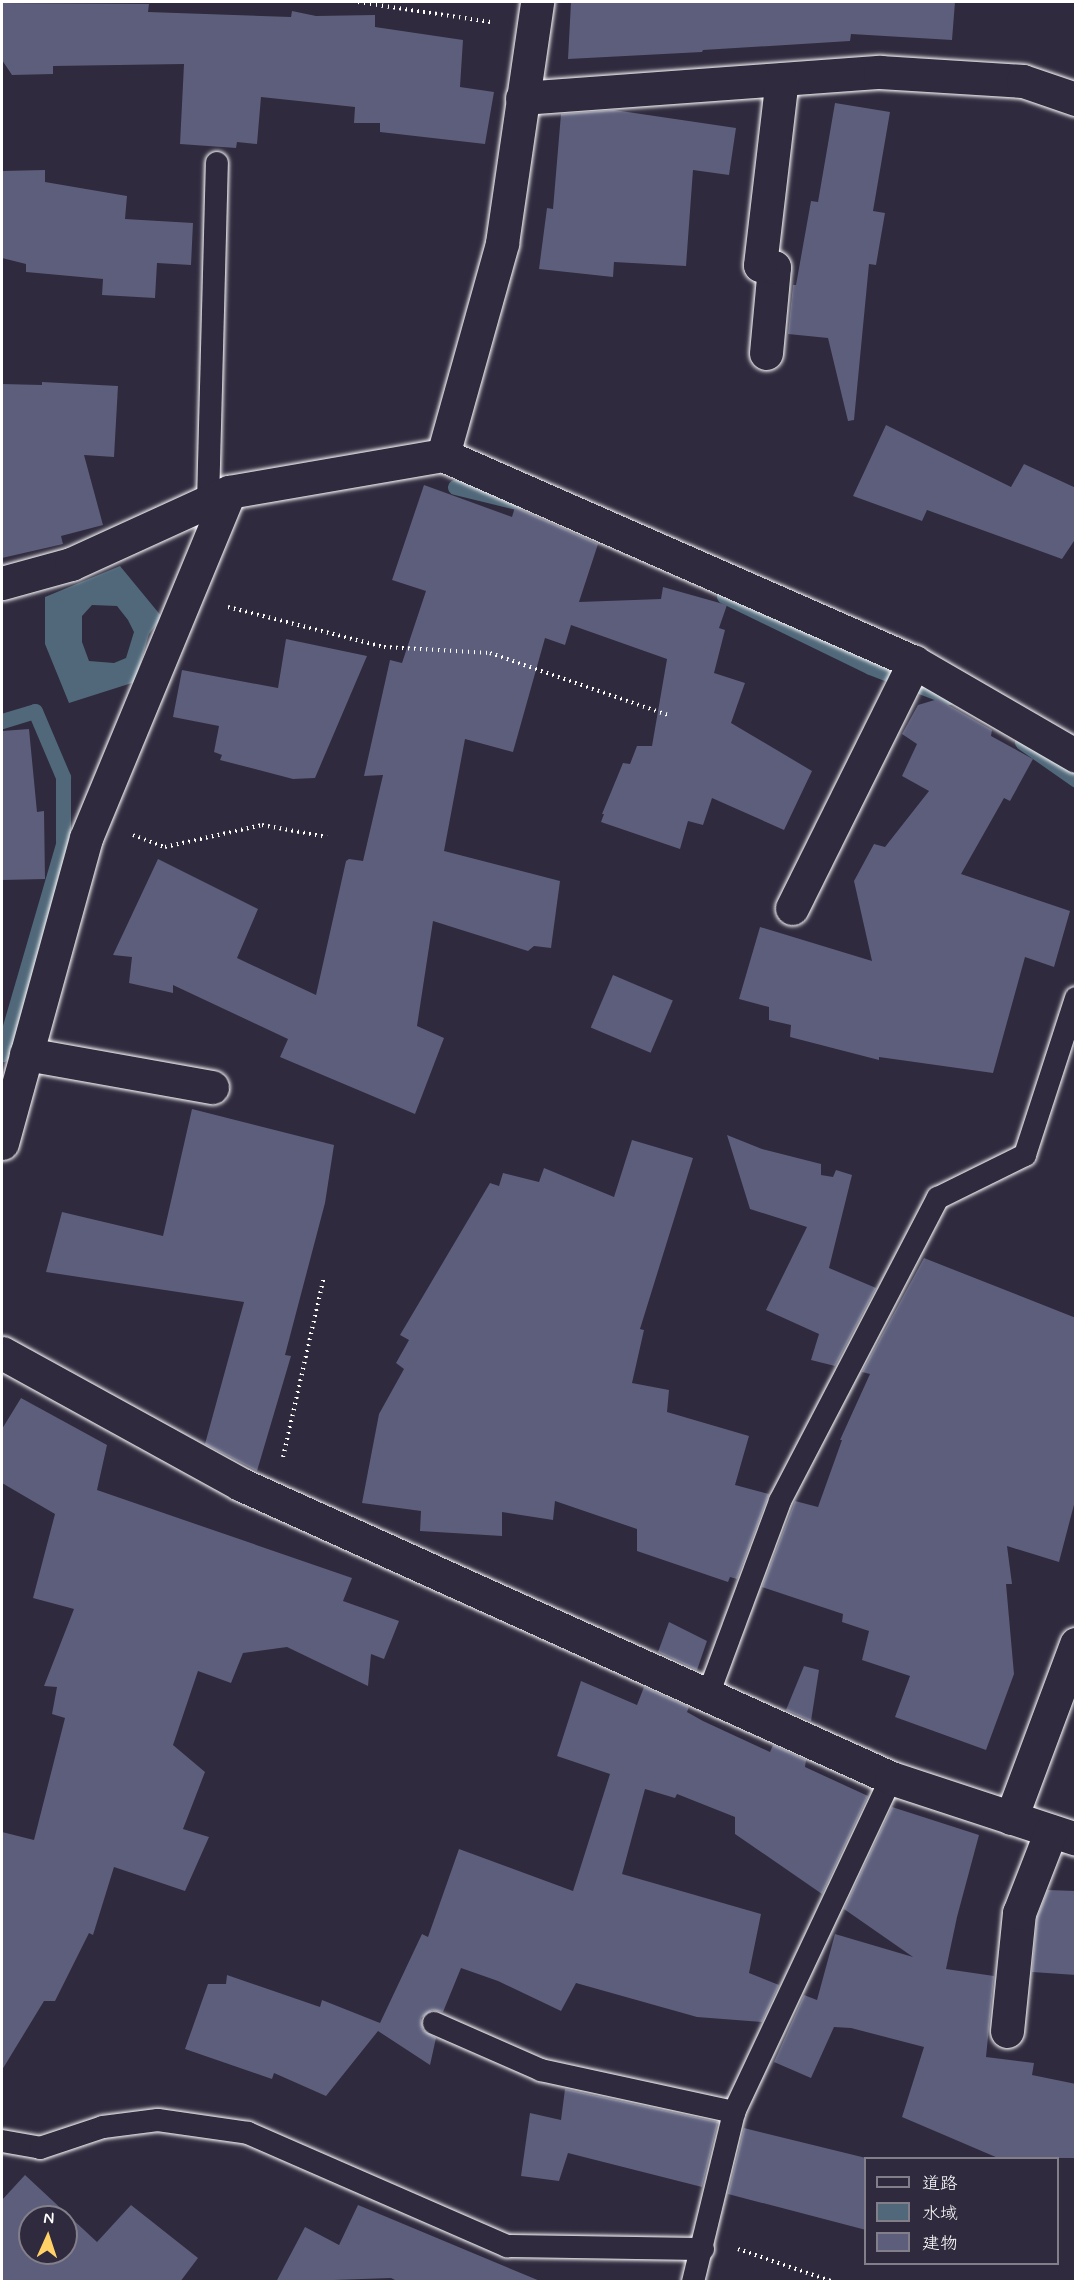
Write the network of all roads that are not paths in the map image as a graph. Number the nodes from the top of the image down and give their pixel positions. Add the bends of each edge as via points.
1 (535, 15) edge
2 (782, 79) junction
3 (522, 98) junction
4 (1076, 99) edge
5 (217, 163) dead end
6 (766, 353) dead end
7 (443, 455) junction
8 (219, 497) junction
9 (2, 583) edge
10 (914, 662) junction
11 (1076, 756) edge
12 (792, 908) dead end
13 (1076, 998) edge
14 (26, 1054) junction
15 (212, 1087) dead end
16 (2, 1143) edge
17 (2, 1353) edge
18 (1076, 1644) edge
19 (708, 1695) junction
20 (891, 1778) junction
21 (1011, 1818) junction
22 (1063, 1835) edge
23 (434, 2023) dead end
24 (1007, 2031) dead end
25 (734, 2112) junction
26 (2, 2141) edge
27 (704, 2243) junction
28 (693, 2282) edge

1 - 3 street
2 - 3 street
2 - 4 street via 880,72 1023,81
2 - 6 street via 760,265 774,267
3 - 7 street via 502,243
5 - 8 lane
7 - 8 street
7 - 10 street
8 - 9 street via 71,564
8 - 14 street via 186,597 93,820
10 - 11 street
10 - 12 street
13 - 19 lane via 1025,1155 938,1198 780,1501
14 - 15 street
14 - 16 street
17 - 19 street via 240,1484
18 - 21 street
19 - 20 street
20 - 21 street
20 - 25 lane
21 - 22 street
22 - 24 street via 1019,1913
23 - 25 lane via 541,2070
25 - 27 lane
26 - 27 lane via 40,2148 103,2127 158,2120 248,2133 507,2246
27 - 28 lane

